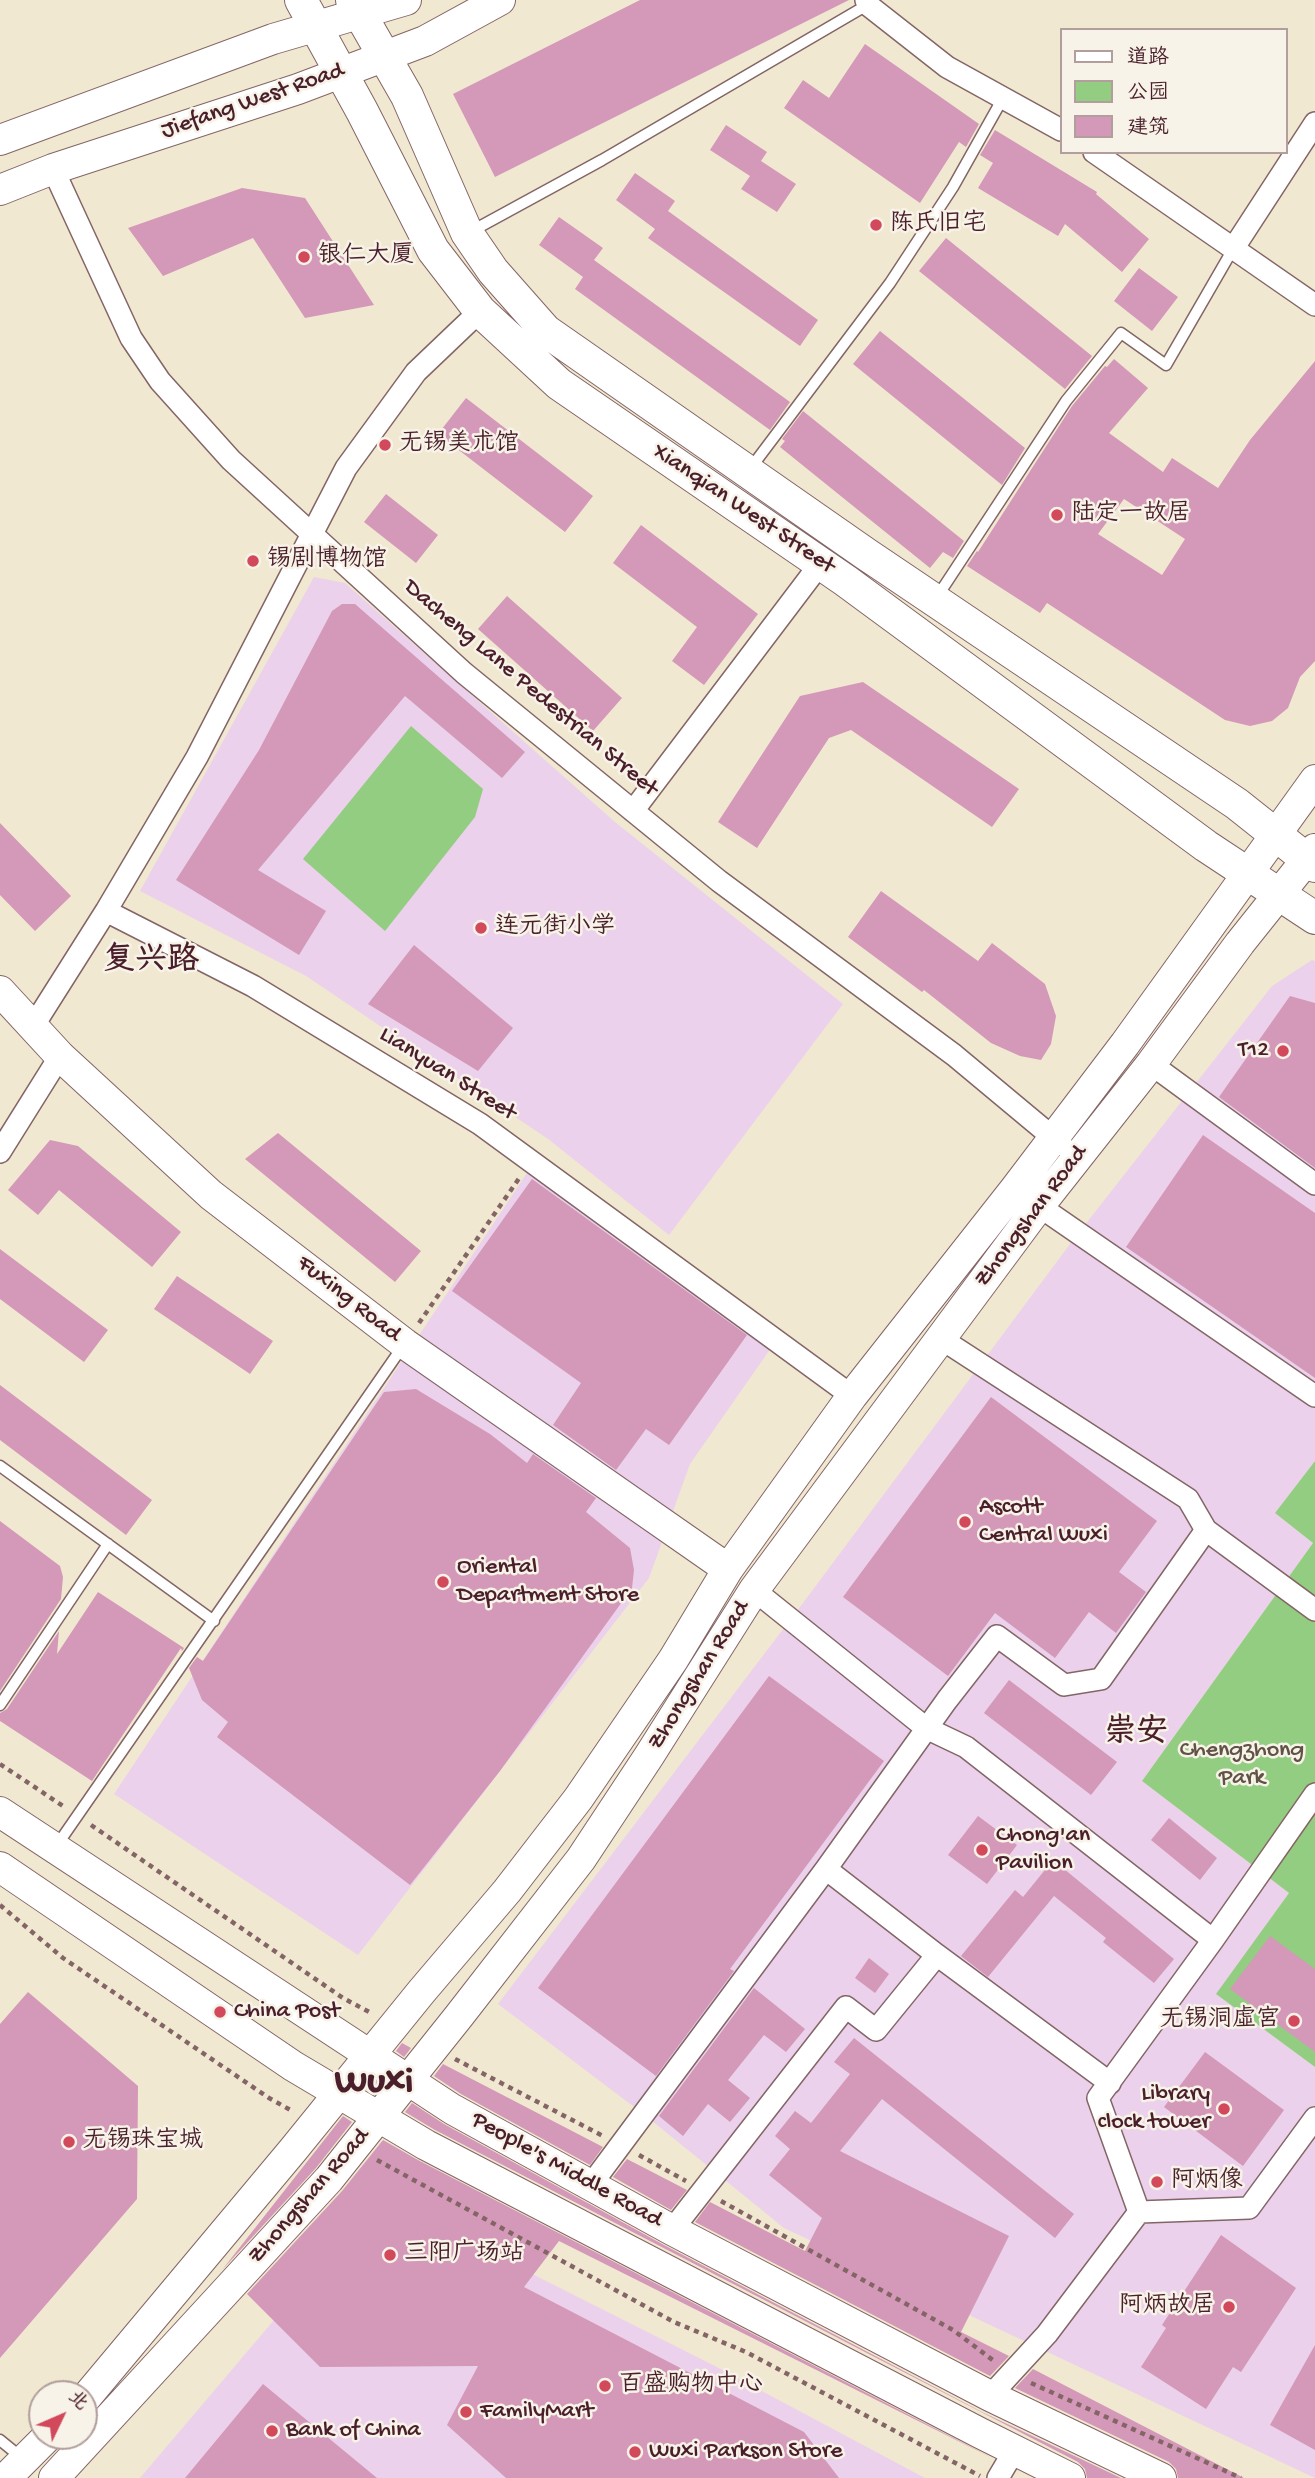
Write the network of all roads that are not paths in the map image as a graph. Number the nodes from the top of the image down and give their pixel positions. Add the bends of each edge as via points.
1 (407, 0) edge
2 (500, 0) edge
3 (870, 2) edge
4 (356, 7) edge
5 (308, 13) edge
6 (384, 56) junction
7 (341, 73) junction
8 (1003, 98) junction
9 (1315, 122) edge
10 (1060, 129) edge
11 (0, 140) edge
12 (1097, 154) edge
13 (53, 169) junction
14 (0, 190) edge
15 (467, 233) junction
16 (1233, 249) junction
17 (1315, 305) edge
18 (480, 311) junction
19 (748, 472) junction
20 (313, 534) junction
21 (820, 564) junction
22 (934, 600) junction
23 (1315, 780) edge
24 (633, 811) junction
25 (1275, 834) junction
26 (1312, 858) edge
27 (1247, 873) junction
28 (1279, 894) junction
29 (106, 911) junction
30 (1315, 918) edge
31 (0, 991) edge
32 (32, 1028) junction
33 (60, 1056) junction
34 (1152, 1064) junction
35 (1053, 1138) junction
36 (0, 1152) edge
37 (1078, 1156) junction
38 (1315, 1184) edge
39 (1039, 1206) junction
40 (940, 1338) junction
41 (405, 1344) junction
42 (852, 1396) junction
43 (1315, 1396) edge
44 (0, 1466) edge
45 (1206, 1530) junction
46 (107, 1544) junction
47 (728, 1569) junction
48 (754, 1590) junction
49 (1315, 1610) edge
50 (214, 1621) junction
51 (0, 1705) edge
52 (926, 1728) junction
53 (1315, 1794) edge
54 (0, 1812) edge
55 (55, 1849) junction
56 (0, 1867) edge
57 (827, 1869) junction
58 (1213, 1940) junction
59 (937, 1955) junction
60 (370, 2055) junction
61 (408, 2080) junction
62 (1110, 2083) junction
63 (339, 2093) junction
64 (379, 2117) junction
65 (1315, 2118) edge
66 (590, 2186) junction
67 (1139, 2212) junction
68 (672, 2230) junction
69 (98, 2383) edge
70 (990, 2396) junction
71 (0, 2440) edge
72 (34, 2450) edge
73 (1014, 2451) junction
74 (15, 2469) edge
75 (54, 2478) edge
76 (998, 2478) edge
77 (1070, 2478) edge
78 (1161, 2478) edge

1 - 4 main road, Jiefang West Road
2 - 6 main road, Jiefang West Road via 425,41
3 - 8 street via 947,66
3 - 15 lane via 602,160
4 - 5 main road, Jiefang West Road
4 - 6 main road, Xianqian West Street
5 - 7 main road, Xianqian West Street
5 - 11 main road, Jiefang West Road via 261,44
6 - 7 main road, Jiefang West Road
6 - 15 main road, Xianqian West Street via 407,96
7 - 13 main road, Jiefang West Road
7 - 18 main road, Xianqian West Street via 433,250
8 - 10 street
8 - 19 lane via 953,187 890,283
9 - 16 street
12 - 16 street
13 - 14 main road, Jiefang West Road
13 - 20 street, Dacheng Lane Pedestrian Street via 131,338 160,381 230,460
15 - 19 main road, Xianqian West Street via 493,271 546,331
16 - 17 street
16 - 22 lane via 1166,365 1121,333 1066,401
18 - 20 street via 416,372 346,468
18 - 21 main road, Xianqian West Street via 559,384
19 - 22 main road, Xianqian West Street
20 - 24 street, Dacheng Lane Pedestrian Street via 464,673
20 - 29 street via 197,757
21 - 24 street
21 - 27 main road, Xianqian West Street
22 - 25 main road, Xianqian West Street
23 - 25 main road, Zhongshan Road
24 - 35 street, Dacheng Lane Pedestrian Street via 719,881 954,1055
25 - 26 main road, Xianqian West Street
25 - 27 main road, Zhongshan Road
26 - 28 main road, Zhongshan Road
27 - 28 main road, Xianqian West Street
27 - 35 main road, Zhongshan Road
28 - 30 main road, Xianqian West Street
28 - 34 main road, Zhongshan Road
29 - 32 street
29 - 42 street, Lianyuan Street via 253,986 480,1124
31 - 32 main road, Fuxing Road
32 - 33 main road, Fuxing Road
33 - 36 street
33 - 41 main road, Fuxing Road via 211,1195
34 - 37 main road, Zhongshan Road
34 - 38 street
35 - 37 street, Dacheng Lane Pedestrian Street
35 - 42 main road, Zhongshan Road
37 - 39 main road, Zhongshan Road
39 - 40 main road, Zhongshan Road
39 - 43 street
40 - 45 street via 1188,1499
40 - 48 main road, Zhongshan Road
41 - 47 main road, Fuxing Road
41 - 50 lane
42 - 47 main road, Zhongshan Road
44 - 46 lane
45 - 49 street
45 - 52 street via 1101,1679 1064,1685 997,1636
46 - 50 lane
46 - 51 lane
47 - 60 main road, Zhongshan Road via 673,1660 578,1799
48 - 52 street
48 - 61 main road, Zhongshan Road via 581,1859
50 - 55 lane
52 - 57 street
52 - 58 street via 966,1747
53 - 58 street
54 - 55 main road, People's Middle Road
55 - 60 main road, People's Middle Road
56 - 63 main road, People's Middle Road
57 - 59 street
57 - 66 street
58 - 62 street
59 - 62 street
59 - 68 street via 876,2030 846,2007
60 - 61 main road, People's Middle Road
60 - 63 main road, Zhongshan Road
61 - 64 main road, Zhongshan Road
61 - 66 main road, People's Middle Road
62 - 67 street via 1098,2098
63 - 64 main road, People's Middle Road
63 - 69 main road, Zhongshan Road
64 - 73 main road, People's Middle Road
64 - 75 main road, Zhongshan Road via 329,2179
65 - 67 street via 1249,2208
66 - 68 main road, People's Middle Road
67 - 70 street via 1046,2334
68 - 70 main road, People's Middle Road
70 - 78 main road, People's Middle Road
71 - 74 lane
72 - 74 main road
73 - 76 street
73 - 77 main road, People's Middle Road

